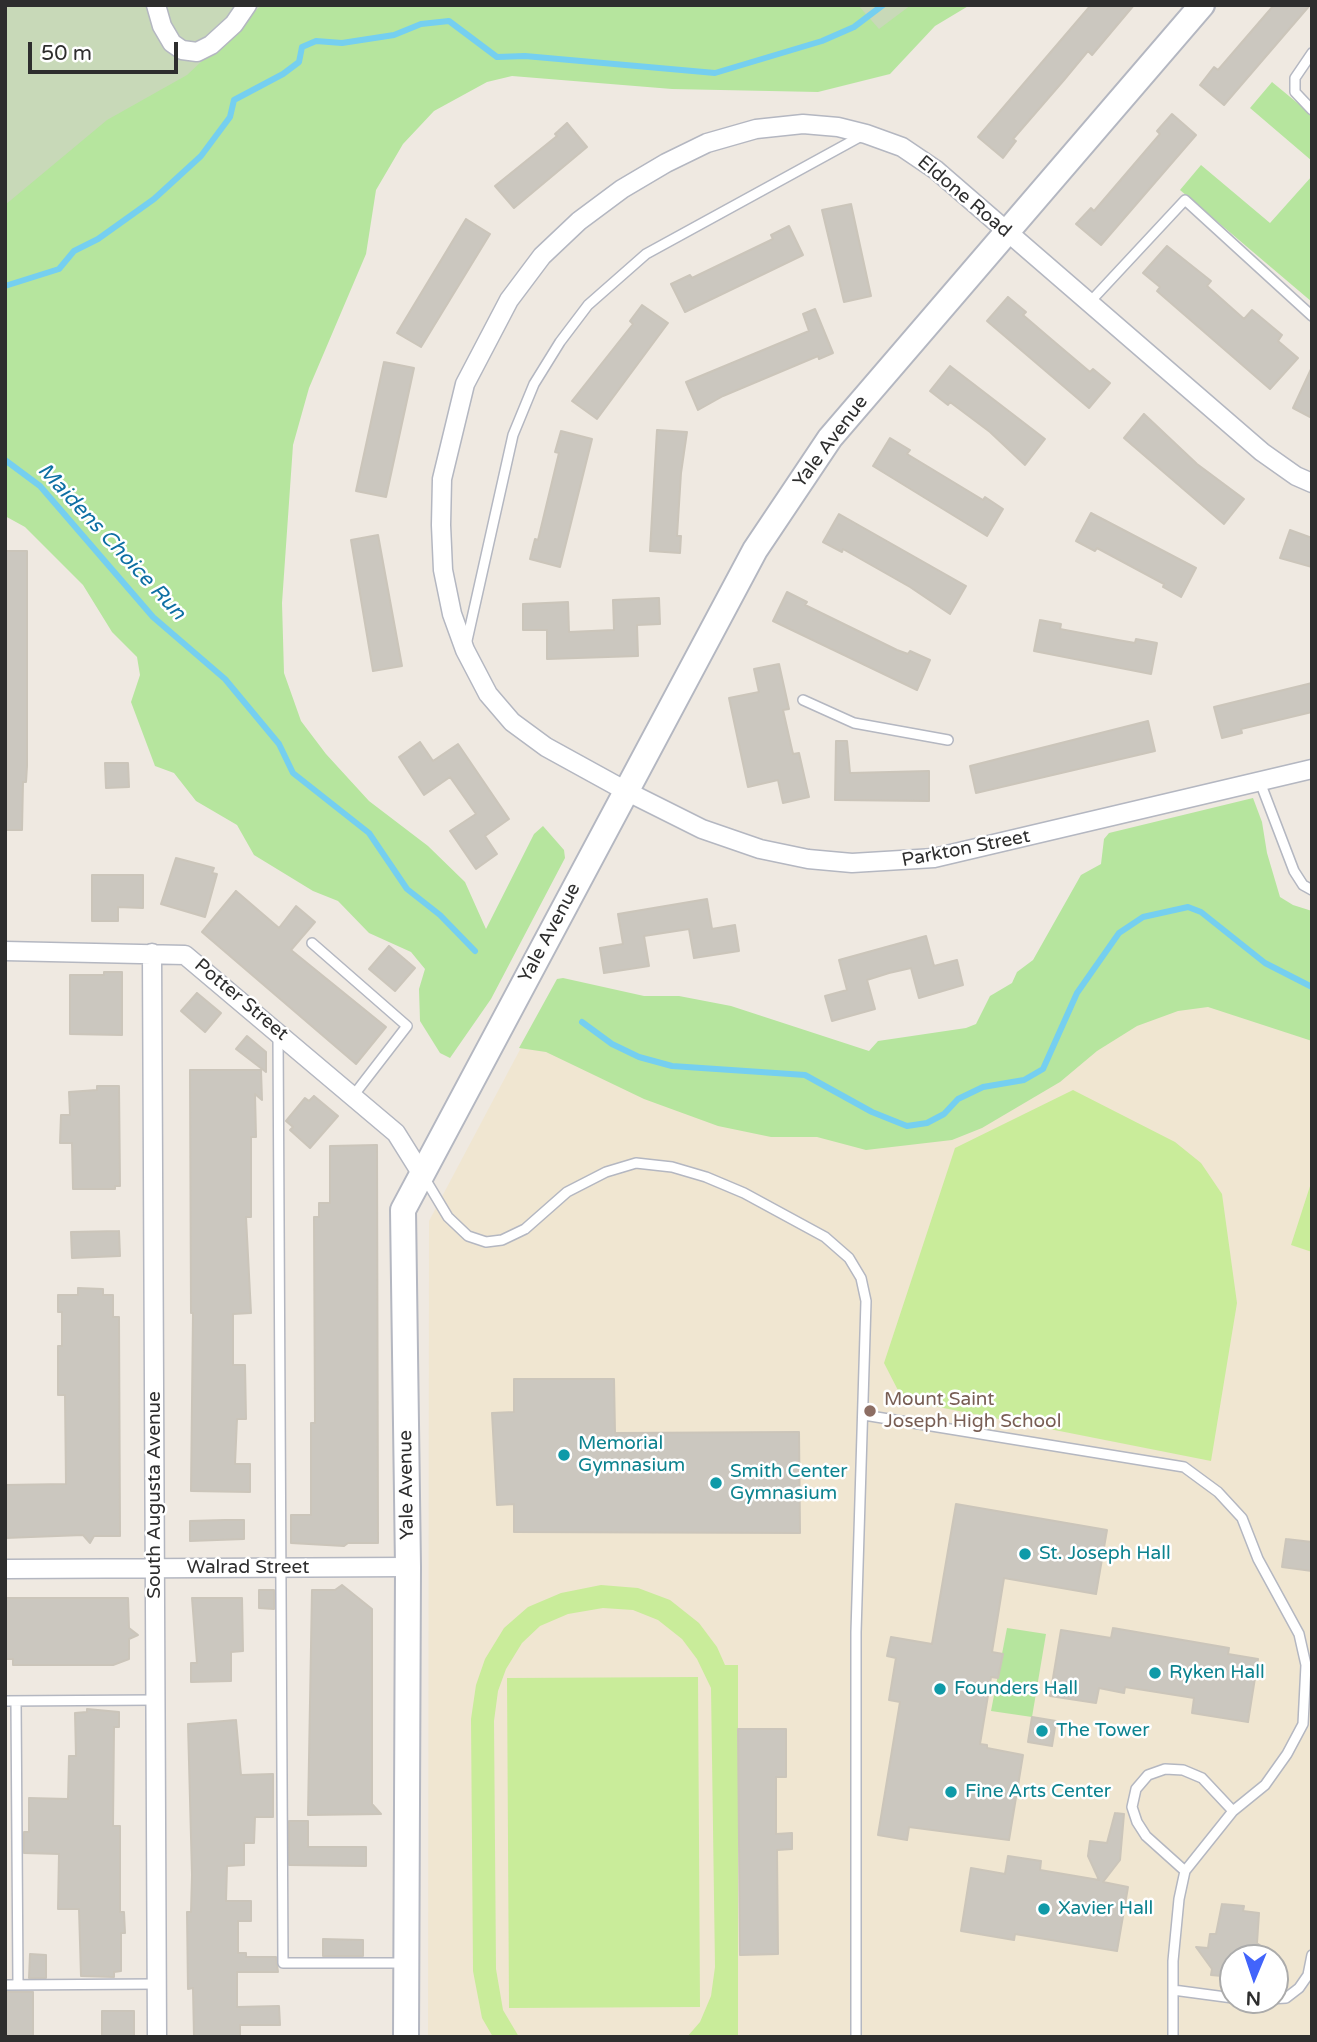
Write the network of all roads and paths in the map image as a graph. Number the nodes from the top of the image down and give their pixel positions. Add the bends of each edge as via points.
1 (156, 5) edge
2 (247, 5) edge
3 (1202, 5) edge
4 (1312, 53) edge
5 (1312, 110) edge
6 (866, 134) junction
7 (1005, 231) junction
8 (1090, 303) junction
9 (1312, 316) edge
10 (1312, 483) edge
11 (465, 650) junction
12 (803, 700) dead end
13 (948, 740) dead end
14 (1312, 769) edge
15 (1260, 782) junction
16 (626, 791) junction
17 (1312, 890) edge
18 (312, 943) dead end
19 (5, 951) edge
20 (152, 953) junction
21 (278, 1031) junction
22 (353, 1096) junction
23 (421, 1173) junction
24 (864, 1415) junction
25 (408, 1567) junction
26 (155, 1568) junction
27 (281, 1568) junction
28 (5, 1569) edge
29 (156, 1700) junction
30 (5, 1701) edge
31 (16, 1701) junction
32 (1233, 1811) junction
33 (1185, 1871) junction
34 (1312, 1955) edge
35 (407, 1963) junction
36 (19, 1984) junction
37 (157, 1984) junction
38 (5, 1985) edge
39 (1173, 1990) junction
40 (1289, 1995) edge
41 (1219, 1996) edge
42 (158, 2037) edge
43 (406, 2037) edge
44 (856, 2037) edge
45 (1172, 2037) edge

1 - 2 street via 172,43 182,50 197,51 234,24
3 - 7 street, Yale Avenue
4 - 5 lane via 1296,78 1295,92
6 - 7 street, Eldone Road via 902,147 936,170
6 - 11 lane via 646,254 589,305 560,342 534,384 513,435
6 - 11 street, Eldone Road via 803,124 707,143 622,189 542,256 509,300 465,384 442,479 443,570
7 - 8 street, Eldone Road
7 - 16 street, Yale Avenue via 830,438 755,550
8 - 9 lane via 1185,200
8 - 10 street, Eldone Road via 1262,452
11 - 16 street, Eldone Road via 488,694 512,722 546,747
12 - 13 lane via 854,723
14 - 15 street, Parkton Street
15 - 16 street, Parkton Street via 970,852 884,862 808,859 760,849 702,829
15 - 17 lane via 1294,871
16 - 23 street, Yale Avenue
18 - 22 lane via 407,1026
19 - 20 street, Potter Street
20 - 21 street, Potter Street via 185,955 196,961
20 - 26 street, South Augusta Avenue
21 - 22 street, Potter Street
21 - 27 lane
22 - 23 street, Potter Street via 396,1133
23 - 24 lane via 448,1217 468,1236 486,1242 525,1229 567,1192 636,1163 706,1177 825,1237 849,1258 862,1278 866,1301
23 - 25 street, Yale Avenue via 403,1210
24 - 32 lane via 1143,1459 1184,1468 1218,1492 1242,1518 1258,1559 1299,1634 1306,1665 1303,1724 1265,1785
24 - 44 lane via 856,1632
25 - 27 street, Walrad Street
25 - 35 street, Yale Avenue
26 - 27 street, Walrad Street
26 - 28 street, Walrad Street
26 - 29 street, South Augusta Avenue
27 - 35 lane via 283,1963
29 - 31 lane
29 - 37 street, South Augusta Avenue
30 - 31 lane
31 - 36 lane
32 - 33 lane
32 - 33 lane via 1202,1778 1183,1770 1165,1769 1148,1776 1136,1789 1132,1807 1137,1822
33 - 39 lane
34 - 40 lane via 1308,1975
35 - 43 street, Yale Avenue
36 - 37 lane
36 - 38 lane
37 - 42 street, South Augusta Avenue
39 - 41 lane
39 - 45 lane

